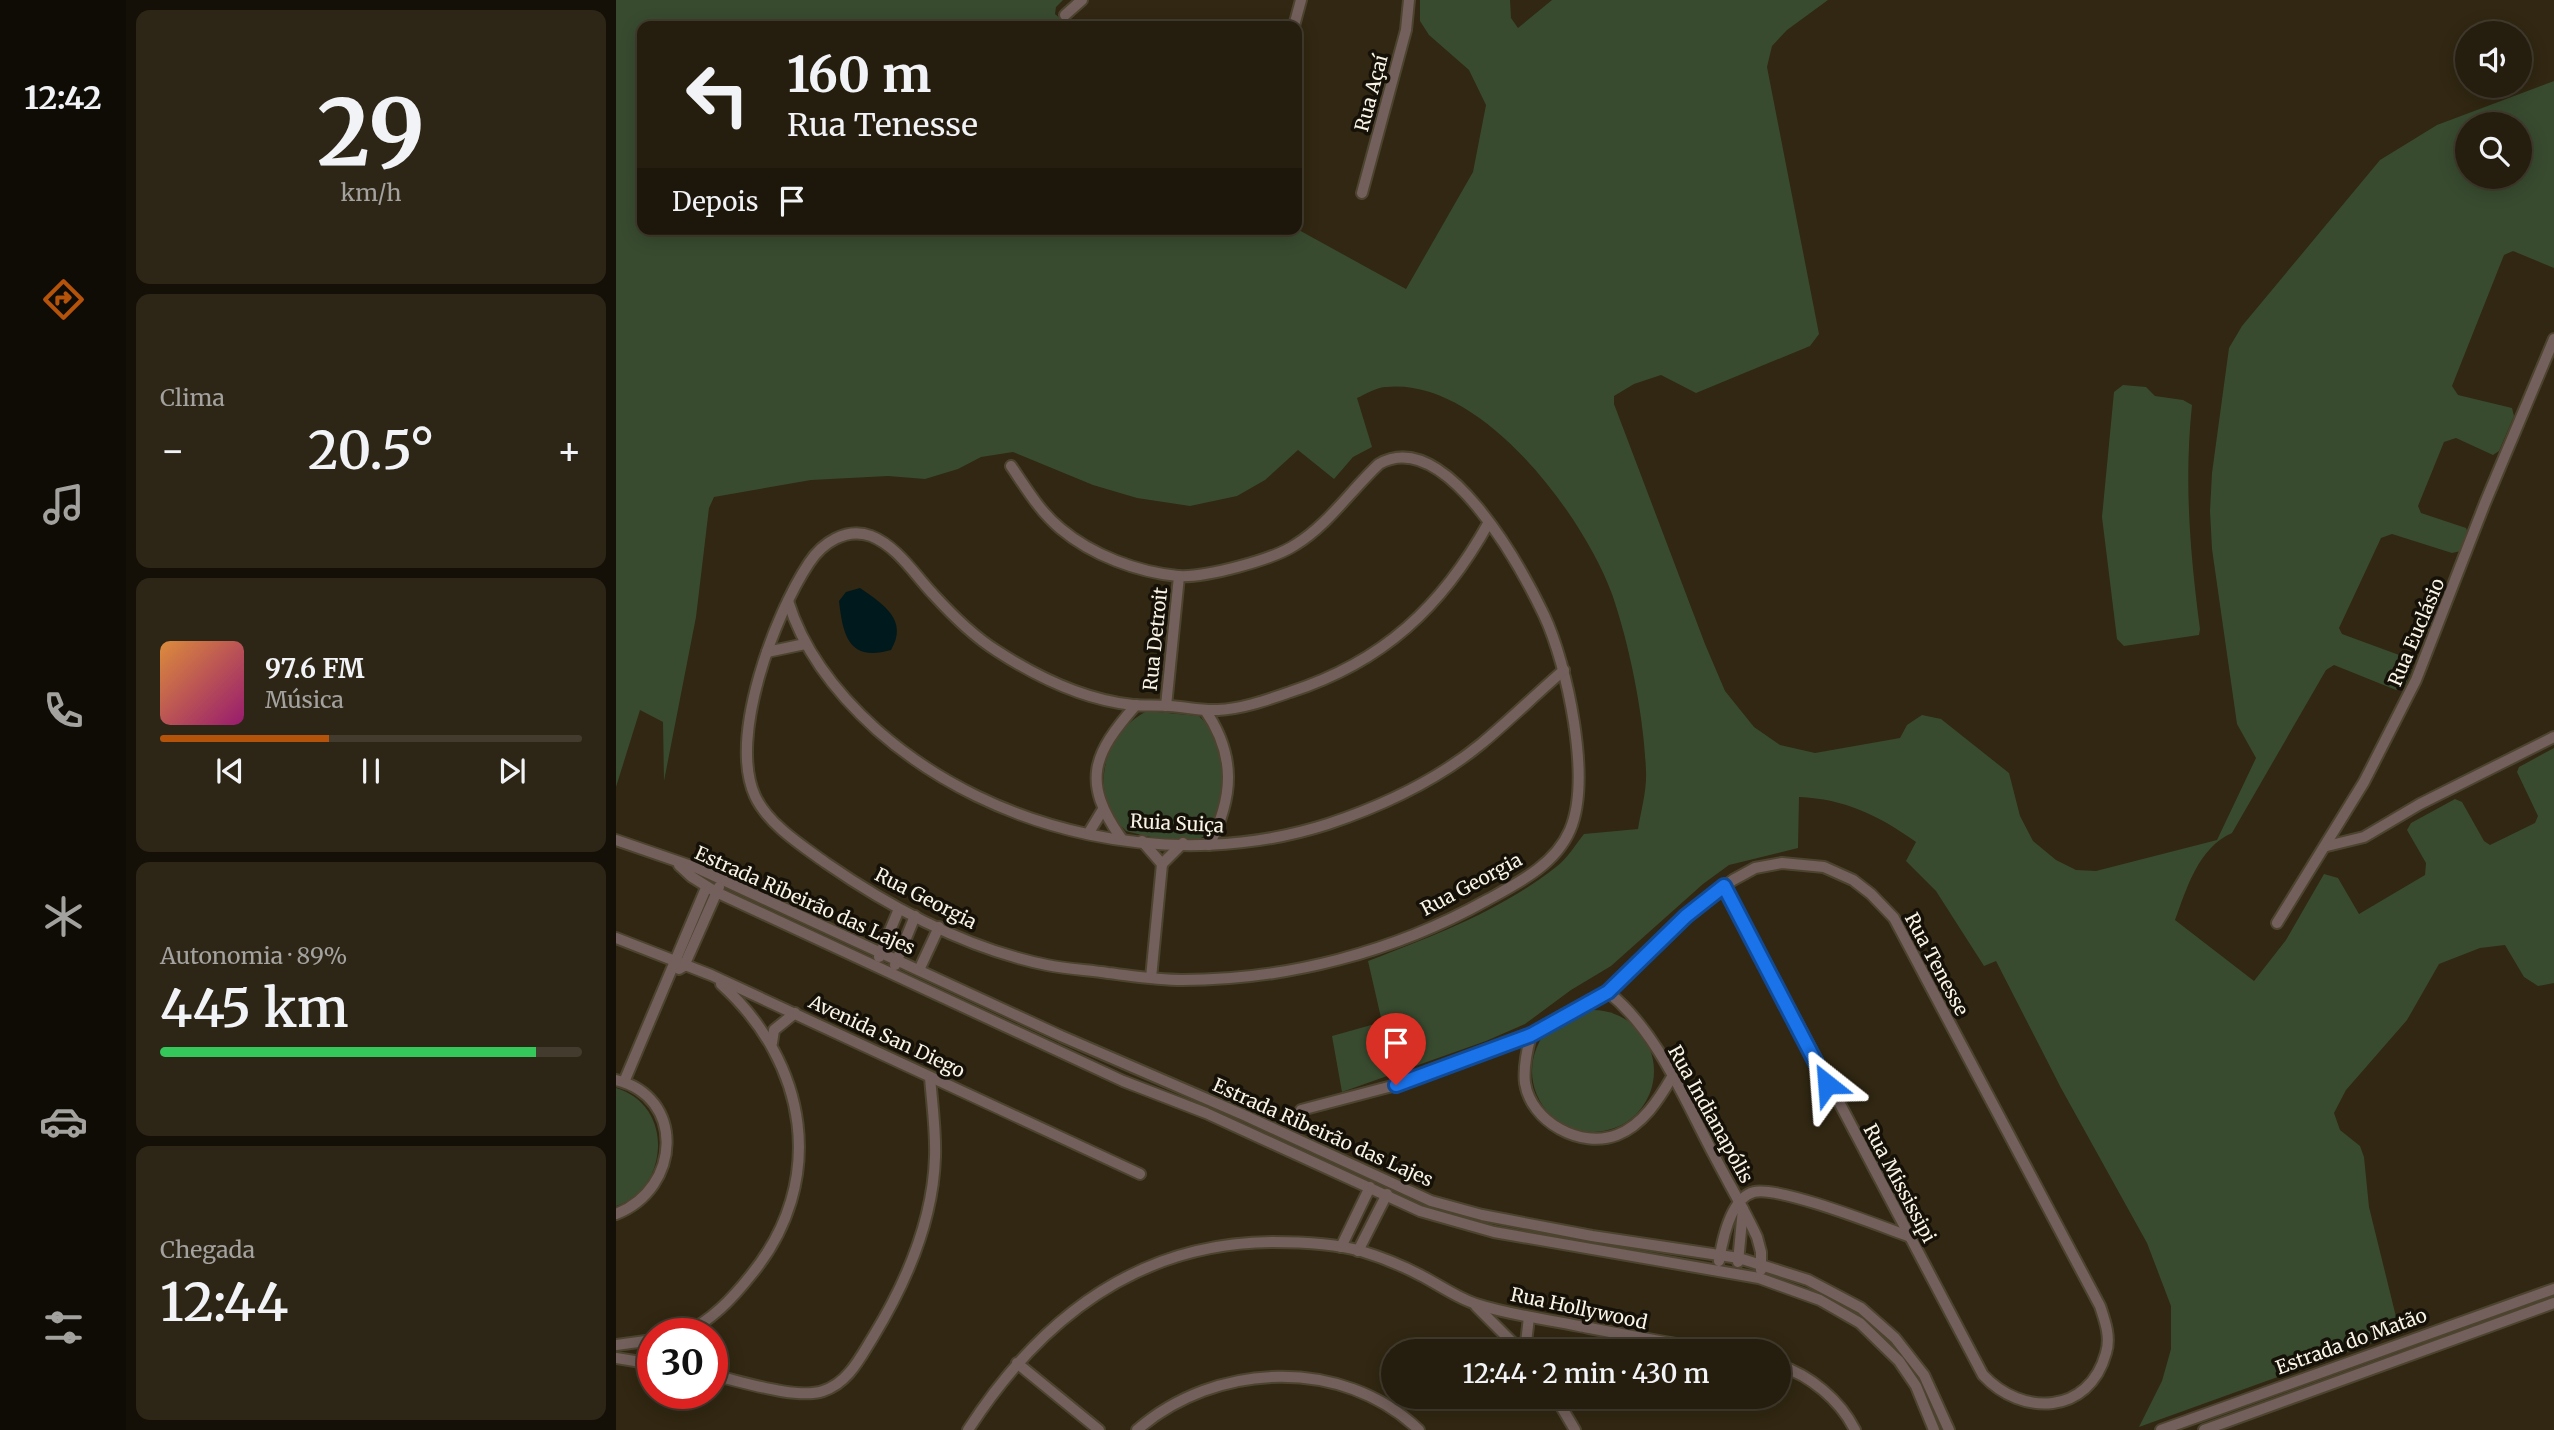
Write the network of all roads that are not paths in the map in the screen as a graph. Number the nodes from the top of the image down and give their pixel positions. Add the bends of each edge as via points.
1 (1083, 0) edge
2 (1301, 0) edge
3 (1409, 0) edge
4 (1065, 15) dead end
5 (1295, 21) edge
6 (1362, 193) dead end
7 (2554, 339) edge
8 (1011, 466) dead end
9 (1489, 522) junction
10 (1179, 576) junction
11 (788, 601) junction
12 (805, 644) junction
13 (767, 652) junction
14 (1564, 670) junction
15 (1136, 705) junction
16 (1166, 706) junction
17 (1205, 710) junction
18 (2554, 737) edge
19 (1102, 811) junction
20 (1088, 834) junction
21 (1121, 838) junction
22 (616, 840) edge
23 (1142, 841) junction
24 (1183, 843) junction
25 (1209, 845) junction
26 (2327, 846) junction
27 (677, 863) junction
28 (1162, 864) junction
29 (721, 880) junction
30 (1724, 886) junction
31 (711, 890) junction
32 (899, 909) junction
33 (915, 916) junction
34 (2277, 923) dead end
35 (939, 927) junction
36 (616, 938) edge
37 (616, 943) edge
38 (632, 946) junction
39 (881, 953) junction
40 (897, 960) junction
41 (673, 961) junction
42 (684, 966) junction
43 (876, 966) junction
44 (924, 972) junction
45 (891, 973) junction
46 (671, 975) junction
47 (711, 975) junction
48 (1151, 978) junction
49 (924, 987) junction
50 (1608, 992) junction
51 (794, 1013) junction
52 (1531, 1035) junction
53 (772, 1044) junction
54 (930, 1077) junction
55 (1672, 1077) junction
56 (620, 1081) edge
57 (1301, 1110) dead end
58 (1140, 1174) dead end
59 (1374, 1177) junction
60 (1391, 1184) junction
61 (1369, 1190) junction
62 (1386, 1198) junction
63 (1742, 1206) junction
64 (616, 1214) edge
65 (1908, 1236) junction
66 (1342, 1247) junction
67 (1358, 1251) junction
68 (1720, 1255) junction
69 (1739, 1258) junction
70 (1762, 1265) junction
71 (1718, 1270) junction
72 (1737, 1274) junction
73 (1759, 1278) junction
74 (2554, 1289) edge
75 (2554, 1303) edge
76 (1474, 1304) junction
77 (1529, 1317) junction
78 (709, 1318) edge
79 (1509, 1339) edge
80 (1526, 1339) edge
81 (1638, 1339) edge
82 (637, 1342) edge
83 (616, 1345) edge
84 (616, 1358) edge
85 (637, 1361) edge
86 (1017, 1363) junction
87 (1791, 1369) edge
88 (728, 1378) edge
89 (2067, 1400) joint
90 (1563, 1409) edge
91 (2196, 1418) junction
92 (968, 1430) edge
93 (1099, 1430) edge
94 (1138, 1430) edge
95 (1419, 1430) edge
96 (1576, 1430) edge
97 (1855, 1430) edge
98 (1934, 1430) edge
99 (1949, 1430) edge
100 (2161, 1430) edge
101 (2202, 1430) edge

1 - 4 street
2 - 5 street
3 - 6 street, Rua Açaí via 1406,30
7 - 26 street, Rua Euclásio via 2416,680
8 - 10 street, Rua Georgia via 1053,521 1087,547 1138,567
9 - 10 street, Rua Georgia via 1436,468 1414,457 1391,457 1296,545 1251,563
9 - 14 street, Rua Georgia via 1537,600
9 - 17 street via 1449,587 1369,658 1278,696
10 - 16 street, Rua Detroit
11 - 12 street, Ruia Suiça
11 - 13 street, Rua Georgia
11 - 15 street, Rua Georgia via 809,563 834,539 853,533 877,539 990,647 1067,687
12 - 13 street
12 - 20 street, Ruia Suiça via 862,716 933,772 1006,811
13 - 32 street, Rua Georgia via 754,698 748,752 749,779 760,805 795,841
14 - 25 street, Ruia Suiça via 1480,745 1409,792 1298,833
14 - 48 street, Rua Georgia via 1574,728 1576,806 1570,830 1548,862 1446,921 1319,966 1241,977
15 - 16 street
15 - 19 street, Rua Detroit via 1108,739 1099,762
16 - 17 street
17 - 25 street via 1221,737 1230,772 1225,810
18 - 26 street via 2364,837
19 - 20 street
19 - 21 street
20 - 21 street, Ruia Suiça
21 - 23 street, Ruia Suiça
22 - 27 street
23 - 24 street, Ruia Suiça
23 - 28 street
24 - 25 street, Ruia Suiça
24 - 28 street
26 - 34 street, Rua Euclásio
27 - 29 street, Estrada Ribeirão das Lajes
27 - 31 street, Estrada Ribeirão das Lajes
28 - 48 street
29 - 31 street
29 - 39 street, Estrada Ribeirão das Lajes
30 - 50 street, Rua Tenesse
30 - 65 street, Rua Mississipi
30 - 89 street, Rua Tenesse via 1769,865 1824,867 1853,880 1894,918 2100,1306 2107,1352 2096,1374
31 - 41 street
31 - 42 street
31 - 43 street, Estrada Ribeirão das Lajes
32 - 33 street, Rua Georgia
32 - 39 street
33 - 35 street, Rua Georgia
33 - 40 street
35 - 44 street
35 - 48 street, Rua Georgia via 999,952 1048,965
36 - 38 street, Avenida San Diego
37 - 38 street
38 - 41 street, Avenida San Diego
39 - 40 street, Estrada Ribeirão das Lajes
39 - 43 street
40 - 44 street, Estrada Ribeirão das Lajes
40 - 45 street
41 - 42 street, Avenida San Diego
41 - 46 street
42 - 46 street
42 - 47 street, Avenida San Diego
43 - 45 street, Estrada Ribeirão das Lajes
44 - 49 street
44 - 59 street, Estrada Ribeirão das Lajes
45 - 49 street, Estrada Ribeirão das Lajes
46 - 56 street
47 - 51 street, Avenida San Diego
47 - 53 street via 741,1002
49 - 61 street, Estrada Ribeirão das Lajes
50 - 52 street, Rua Tenesse
50 - 55 street, Rua Indianapólis via 1637,1021
51 - 53 street via 774,1030
51 - 54 street, Avenida San Diego
52 - 55 street via 1525,1076 1531,1098 1542,1115 1577,1137 1616,1136 1633,1126
52 - 57 street, Rua Tenesse via 1396,1085
53 - 78 street via 794,1099 799,1140 795,1185 783,1224 764,1259
54 - 58 street, Avenida San Diego
54 - 88 street via 935,1157 920,1238 894,1304 848,1374 834,1387 806,1393
55 - 63 street, Rua Indianapólis
56 - 64 street via 654,1106 667,1143 659,1180 632,1208
59 - 60 street, Estrada Ribeirão das Lajes
59 - 61 street
60 - 62 street
60 - 68 street, Estrada Ribeirão das Lajes via 1482,1215
61 - 62 street, Estrada Ribeirão das Lajes
61 - 66 street
62 - 67 street
62 - 71 street, Estrada Ribeirão das Lajes via 1494,1232
63 - 65 street via 1754,1192 1770,1193
63 - 68 street via 1730,1217
63 - 69 street
63 - 70 street, Rua Indianapólis via 1757,1237
65 - 89 street, Rua Mississipi via 1983,1376 2028,1404
66 - 67 street, Rua Hollywood
66 - 86 street, Rua Hollywood via 1251,1242 1162,1260 1111,1284 1077,1307
67 - 76 street, Rua Hollywood via 1416,1272
68 - 69 street, Estrada Ribeirão das Lajes
68 - 71 street
69 - 70 street, Estrada Ribeirão das Lajes
69 - 72 street
70 - 73 street
70 - 99 street, Estrada Ribeirão das Lajes via 1828,1288 1878,1322 1924,1374
71 - 72 street, Estrada Ribeirão das Lajes
72 - 73 street, Estrada Ribeirão das Lajes
73 - 98 street, Estrada Ribeirão das Lajes via 1820,1300 1880,1340 1916,1386
74 - 91 street, Estrada do Matão
75 - 101 street, Estrada do Matão
76 - 77 street, Rua Hollywood
76 - 79 street, Rua Hollywood
77 - 80 street
77 - 81 street, Rua Hollywood
82 - 83 street
84 - 85 street
86 - 92 street, Rua Hollywood
86 - 93 street
87 - 97 street via 1840,1406
90 - 96 street
91 - 100 street, Estrada do Matão
91 - 101 street
94 - 95 street via 1176,1402 1211,1387 1275,1376 1318,1380 1355,1391

